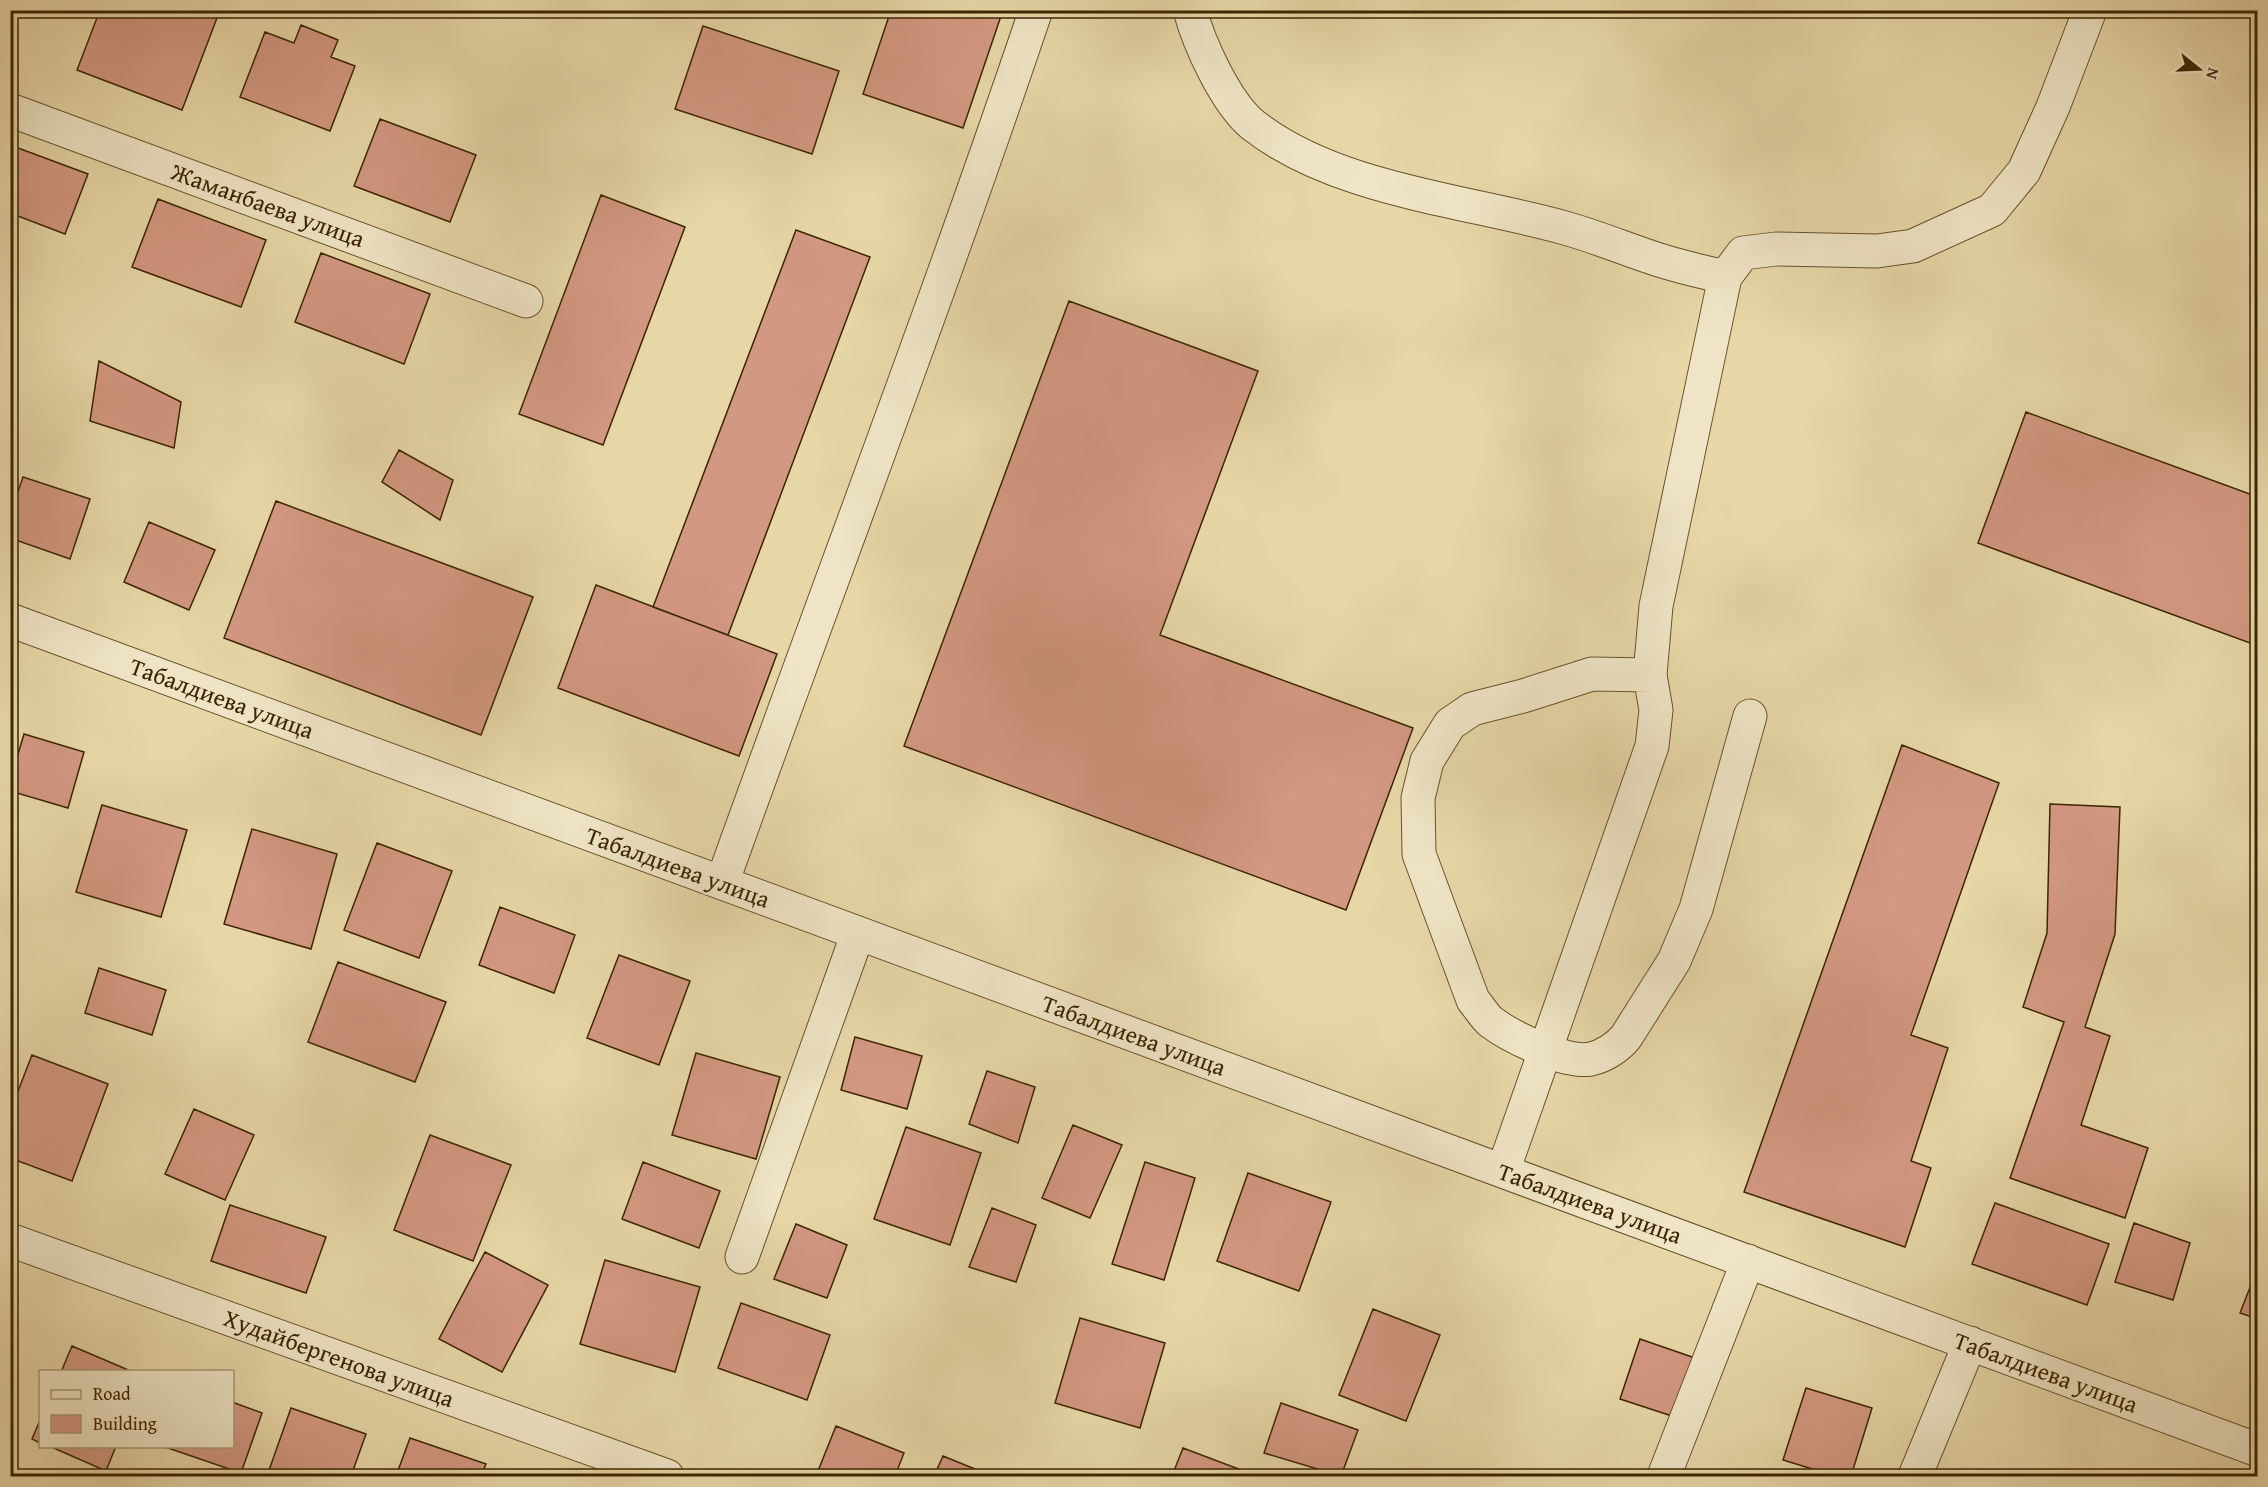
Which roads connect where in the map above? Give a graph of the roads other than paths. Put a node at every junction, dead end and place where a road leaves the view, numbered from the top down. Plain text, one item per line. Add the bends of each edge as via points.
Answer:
1 (1036, 10) edge
2 (1190, 10) edge
3 (2090, 10) edge
4 (10, 110) edge
5 (1725, 277) junction
6 (526, 301) dead end
7 (11, 621) edge
8 (1650, 675) junction
9 (1750, 716) dead end
10 (722, 883) junction
11 (858, 933) junction
12 (1547, 1050) junction
13 (1503, 1171) junction
14 (10, 1240) edge
15 (742, 1257) dead end
16 (1748, 1261) junction
17 (1970, 1343) junction
18 (2258, 1450) edge
19 (667, 1476) edge
20 (1664, 1476) edge
21 (1916, 1476) edge

1 - 10 street via 970,206
2 - 5 street via 1231,99 1251,123 1281,144 1326,166 1565,228
3 - 5 street via 2024,171 1992,210 1913,246 1877,251 1776,249 1743,253
4 - 6 street, Жаманбаева улица
5 - 8 street via 1671,525 1656,606
7 - 10 street, Табалдиева улица
8 - 12 street via 1656,710 1652,746
8 - 12 street via 1592,674 1472,709 1450,724 1427,761 1418,798 1419,854 1473,1000 1489,1020 1514,1037
9 - 12 street via 1696,909 1674,962 1619,1046 1590,1059 1568,1058
10 - 11 street, Табалдиева улица
11 - 13 street, Табалдиева улица
11 - 15 street
12 - 13 street
13 - 16 street, Табалдиева улица
14 - 19 street, Худайбергенова улица
16 - 17 street, Табалдиева улица
16 - 20 street
17 - 18 street, Табалдиева улица
17 - 21 street

